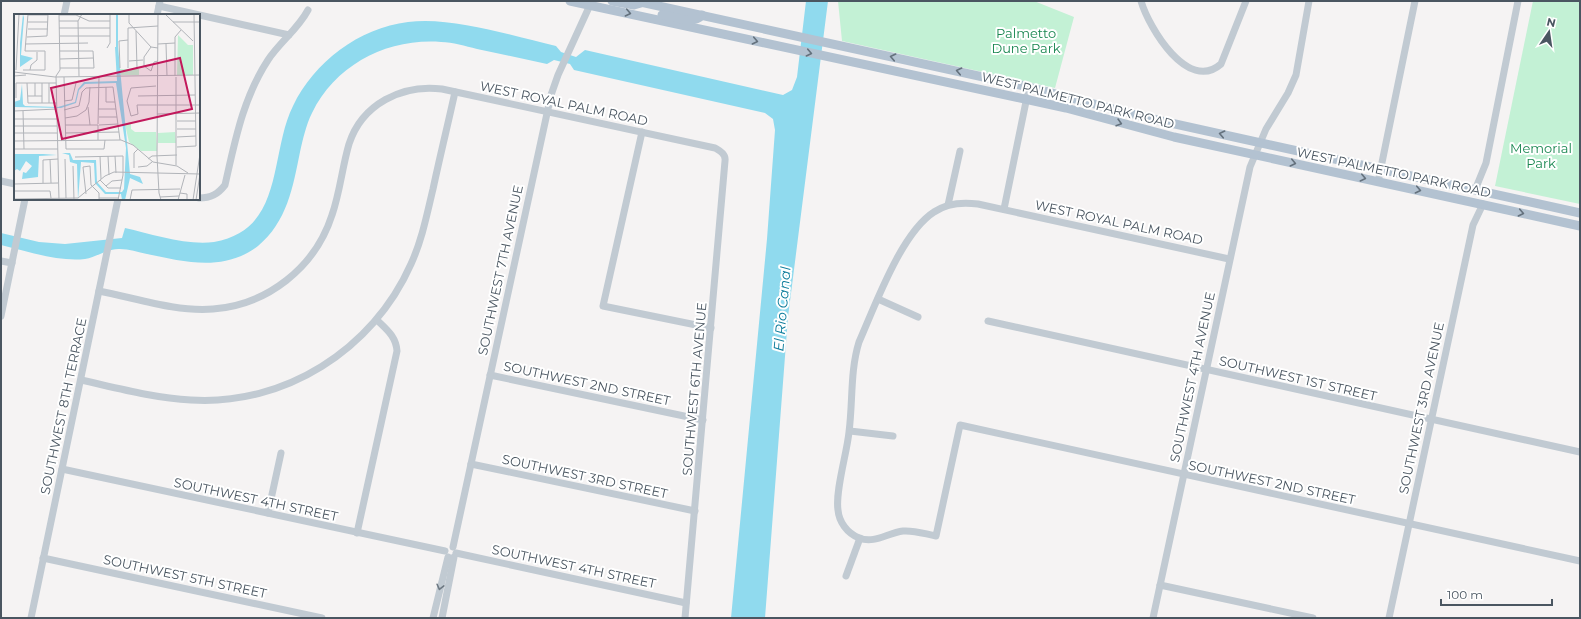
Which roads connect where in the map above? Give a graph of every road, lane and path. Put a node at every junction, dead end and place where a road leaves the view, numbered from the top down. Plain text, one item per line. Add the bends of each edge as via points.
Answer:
1 (67, 1) edge
2 (570, 1) edge
3 (612, 1) edge
4 (1141, 1) edge
5 (1246, 1) edge
6 (1308, 1) edge
7 (1415, 1) edge
8 (1518, 1) edge
9 (639, 2) edge
10 (591, 3) edge
11 (159, 4) edge
12 (308, 10) dead end
13 (64, 14) edge
14 (157, 14) edge
15 (702, 15) junction
16 (652, 19) junction
17 (289, 34) junction
18 (1029, 87) junction
19 (456, 92) junction
20 (1026, 100) junction
21 (547, 112) junction
22 (642, 132) junction
23 (1260, 142) junction
24 (960, 151) dead end
25 (1255, 154) junction
26 (725, 161) joint
27 (1381, 169) junction
28 (1, 181) edge
29 (1378, 182) junction
30 (14, 184) edge
31 (1475, 190) junction
32 (1445, 196) junction
33 (1507, 197) junction
34 (200, 198) edge
35 (26, 200) edge
36 (118, 200) edge
37 (1483, 204) junction
38 (948, 205) junction
39 (1004, 210) junction
40 (1580, 213) edge
41 (1580, 226) edge
42 (1229, 259) junction
43 (1, 261) edge
44 (12, 263) junction
45 (99, 291) junction
46 (878, 299) junction
47 (1, 316) edge
48 (918, 317) dead end
49 (377, 320) junction
50 (988, 321) dead end
51 (711, 328) junction
52 (1206, 369) junction
53 (490, 375) junction
54 (81, 380) junction
55 (703, 420) junction
56 (1431, 420) junction
57 (850, 432) junction
58 (893, 436) dead end
59 (1580, 452) edge
60 (281, 453) dead end
61 (470, 464) junction
62 (62, 469) junction
63 (1184, 475) junction
64 (695, 511) junction
65 (268, 513) junction
66 (1409, 524) junction
67 (357, 533) junction
68 (860, 538) junction
69 (451, 553) junction
70 (43, 558) junction
71 (1580, 561) edge
72 (846, 576) dead end
73 (1160, 585) junction
74 (686, 602) junction
75 (31, 618) edge
76 (322, 618) edge
77 (433, 618) edge
78 (442, 618) edge
79 (685, 618) edge
80 (1153, 618) edge
81 (1313, 618) edge
82 (1389, 618) edge

1 - 13 street
2 - 10 main road, WEST PALMETTO PARK ROAD
3 - 9 main road, WEST PALMETTO PARK ROAD via 634,5
4 - 5 street via 1152,28 1170,51 1187,66 1200,71 1216,69 1221,64
6 - 23 street, SOUTHWEST 4TH AVENUE via 1296,75
7 - 27 street
8 - 31 street via 1486,163
9 - 15 main road, WEST PALMETTO PARK ROAD
10 -> 16 main road, WEST PALMETTO PARK ROAD
10 - 21 street, SOUTHWEST 7TH AVENUE via 558,76
11 - 14 street
11 - 17 street
12 - 17 street
15 - 16 main road via 693,21 662,15
18 -> 15 main road, WEST PALMETTO PARK ROAD
16 -> 20 main road, WEST PALMETTO PARK ROAD
17 - 34 street via 268,60 251,90 225,185 213,196
18 - 20 street
23 -> 18 main road, WEST PALMETTO PARK ROAD via 1148,118
19 - 21 street, WEST ROYAL PALM ROAD
19 - 45 street, WEST ROYAL PALM ROAD via 420,88 391,96 367,113 354,132 349,145 332,216 319,244 300,268 277,288 242,304 204,310 181,308
19 - 49 street via 416,251 401,284
20 -> 25 main road, WEST PALMETTO PARK ROAD via 1174,137
20 - 39 street
21 - 22 street, WEST ROYAL PALM ROAD
21 - 53 street, SOUTHWEST 7TH AVENUE
22 - 26 street, WEST ROYAL PALM ROAD via 715,148 726,158
22 - 51 street via 603,306
23 - 25 street, SOUTHWEST 4TH AVENUE
23 - 27 main road, WEST PALMETTO PARK ROAD
24 - 38 street
25 -> 29 main road, WEST PALMETTO PARK ROAD
25 - 42 street, SOUTHWEST 4TH AVENUE
26 - 51 street, SOUTHWEST 6TH AVENUE
27 - 29 street
27 - 31 main road, WEST PALMETTO PARK ROAD
28 - 30 street
29 -> 32 main road, WEST PALMETTO PARK ROAD
31 - 32 main road via 1468,194
31 - 33 main road, WEST PALMETTO PARK ROAD
32 - 37 main road, WEST PALMETTO PARK ROAD
33 - 37 main road
33 - 40 main road, WEST PALMETTO PARK ROAD
35 - 44 street
36 - 45 street, SOUTHWEST 8TH TERRACE
37 -> 41 main road, WEST PALMETTO PARK ROAD
37 - 56 street, SOUTHWEST 3RD AVENUE via 1473,225
38 - 39 street, WEST ROYAL PALM ROAD via 971,203
38 - 46 street via 934,212 917,227 894,264
39 - 42 street, WEST ROYAL PALM ROAD
42 - 52 street, SOUTHWEST 4TH AVENUE
43 - 44 street
44 - 47 street
45 - 54 street, SOUTHWEST 8TH TERRACE
46 - 48 street
46 - 57 street via 852,368
49 - 54 street via 349,347 319,369 279,388 250,396 214,400 177,399
49 - 67 street via 393,336 397,343 397,351
50 - 52 street, SOUTHWEST 1ST STREET
51 - 55 street, SOUTHWEST 6TH AVENUE
52 - 56 street, SOUTHWEST 1ST STREET
52 - 63 street, SOUTHWEST 4TH AVENUE
53 - 55 street, SOUTHWEST 2ND STREET
53 - 61 street, SOUTHWEST 7TH AVENUE
54 - 62 street, SOUTHWEST 8TH TERRACE
55 - 64 street, SOUTHWEST 6TH AVENUE
56 - 59 street, SOUTHWEST 1ST STREET
56 - 66 street, SOUTHWEST 3RD AVENUE
57 - 58 street
57 - 68 street via 838,510 842,524
60 - 65 street
61 - 64 street, SOUTHWEST 3RD STREET
61 - 69 street, SOUTHWEST 7TH AVENUE
62 - 65 street, SOUTHWEST 4TH STREET
62 - 70 street, SOUTHWEST 8TH TERRACE
63 - 66 street, SOUTHWEST 2ND STREET
63 - 68 street, SOUTHWEST 2ND STREET via 960,425 936,536 904,531 875,540
63 - 73 street, SOUTHWEST 4TH AVENUE
64 - 74 street, SOUTHWEST 6TH AVENUE
65 - 67 street, SOUTHWEST 4TH STREET
66 - 71 street, SOUTHWEST 2ND STREET
66 - 82 street, SOUTHWEST 3RD AVENUE
67 - 69 street, SOUTHWEST 4TH STREET
68 - 72 street
69 - 74 street, SOUTHWEST 4TH STREET
69 -> 77 street, SOUTHWEST 7TH AVENUE
69 - 78 street, SOUTHWEST 7TH AVENUE
70 - 75 street, SOUTHWEST 8TH TERRACE
70 - 76 street, SOUTHWEST 5TH STREET
73 - 80 street, SOUTHWEST 4TH AVENUE
73 - 81 street
74 - 79 street, SOUTHWEST 6TH AVENUE

